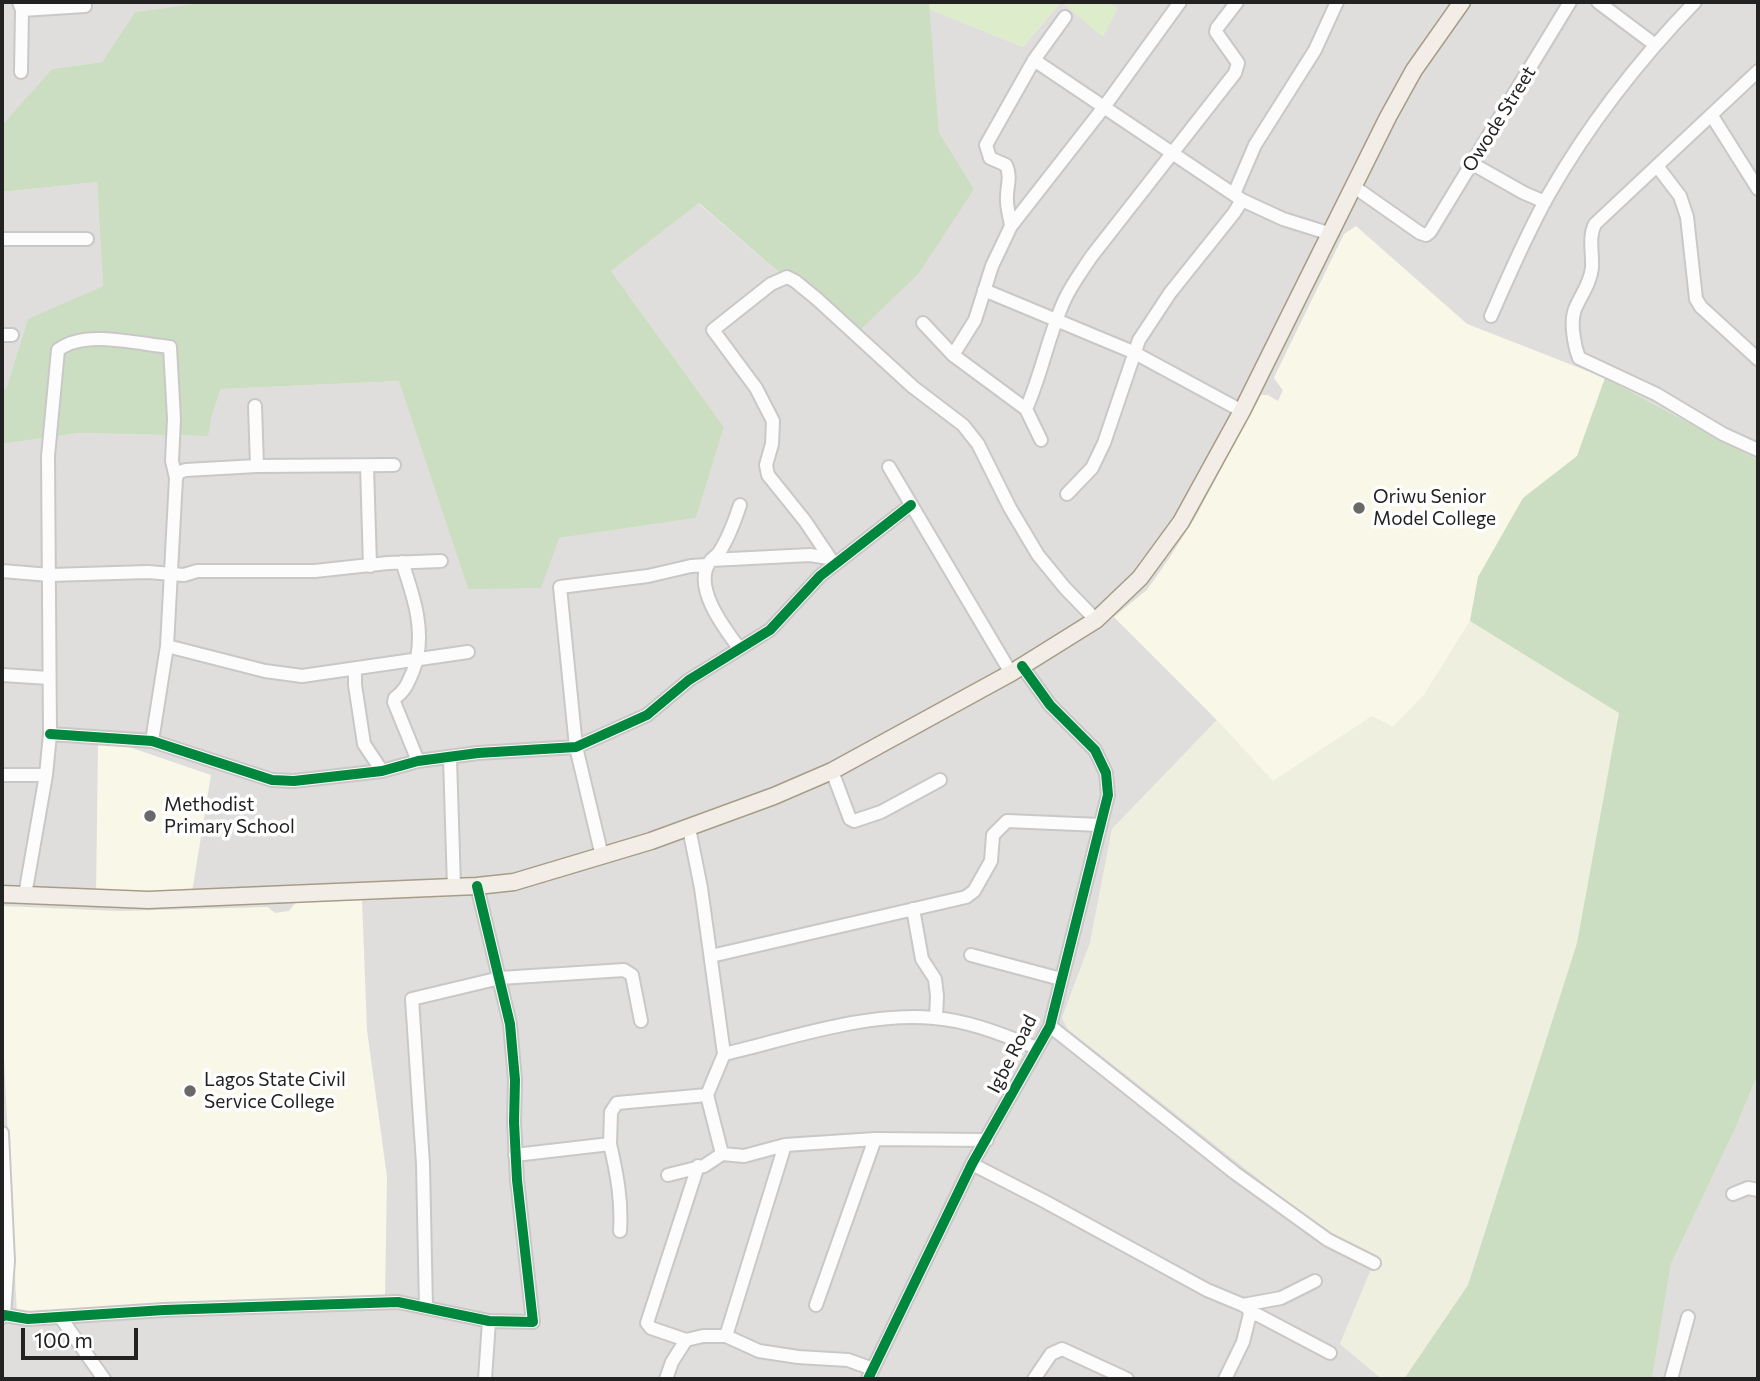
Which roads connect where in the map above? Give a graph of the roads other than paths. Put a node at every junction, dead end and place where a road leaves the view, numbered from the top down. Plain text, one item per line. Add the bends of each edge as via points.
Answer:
1 (1180, 2) edge
2 (1237, 2) edge
3 (1337, 2) edge
4 (1462, 2) edge
5 (1570, 2) edge
6 (1598, 2) edge
7 (1695, 2) edge
8 (20, 6) edge
9 (85, 6) dead end
10 (1065, 17) dead end
11 (1654, 44) junction
12 (1034, 60) junction
13 (1758, 71) edge
14 (21, 72) dead end
15 (1104, 107) junction
16 (1712, 116) junction
17 (1174, 152) junction
18 (1471, 163) junction
19 (1657, 166) junction
20 (1353, 186) junction
21 (1758, 190) edge
22 (1238, 197) junction
23 (1545, 202) junction
24 (1011, 226) junction
25 (1331, 234) junction
26 (2, 239) edge
27 (87, 239) dead end
28 (984, 290) junction
29 (1491, 316) dead end
30 (1057, 321) junction
31 (923, 323) dead end
32 (1133, 352) junction
33 (953, 355) junction
34 (1758, 359) edge
35 (255, 407) dead end
36 (1026, 409) junction
37 (1242, 411) junction
38 (1041, 440) dead end
39 (1758, 450) edge
40 (394, 465) dead end
41 (257, 466) junction
42 (367, 466) junction
43 (890, 467) dead end
44 (176, 478) junction
45 (1067, 494) dead end
46 (740, 505) dead end
47 (911, 505) junction
48 (441, 561) dead end
49 (832, 561) junction
50 (402, 562) junction
51 (709, 563) junction
52 (370, 566) junction
53 (2, 571) edge
54 (172, 574) junction
55 (50, 575) junction
56 (1096, 620) junction
57 (167, 646) junction
58 (739, 648) junction
59 (468, 652) dead end
60 (418, 658) junction
61 (355, 669) junction
62 (1017, 669) junction
63 (2, 675) edge
64 (49, 678) junction
65 (50, 734) junction
66 (152, 741) junction
67 (576, 747) junction
68 (450, 758) junction
69 (418, 761) junction
70 (382, 771) junction
71 (832, 771) junction
72 (2, 775) edge
73 (46, 775) junction
74 (940, 780) dead end
75 (1100, 825) junction
76 (689, 828) junction
77 (602, 856) junction
78 (477, 886) junction
79 (454, 887) junction
80 (2, 894) edge
81 (25, 895) junction
82 (913, 909) junction
83 (971, 955) dead end
84 (710, 956) junction
85 (500, 978) junction
86 (1061, 979) junction
87 (936, 1018) junction
88 (641, 1021) dead end
89 (1050, 1026) junction
90 (1037, 1048) junction
91 (724, 1054) junction
92 (707, 1095) junction
93 (2, 1133) edge
94 (875, 1139) junction
95 (987, 1140) junction
96 (610, 1144) junction
97 (785, 1145) junction
98 (2, 1147) edge
99 (722, 1154) junction
100 (515, 1155) junction
101 (972, 1164) junction
102 (698, 1166) junction
103 (668, 1175) dead end
104 (1758, 1191) edge
105 (1733, 1194) dead end
106 (620, 1231) dead end
107 (5, 1261) edge
108 (1374, 1263) dead end
109 (1315, 1281) dead end
110 (816, 1305) dead end
111 (426, 1308) junction
112 (1246, 1309) junction
113 (3, 1316) edge
114 (1688, 1317) dead end
115 (61, 1318) junction
116 (489, 1321) junction
117 (726, 1336) junction
118 (686, 1340) junction
119 (1330, 1353) dead end
120 (871, 1374) edge
121 (104, 1379) edge
122 (485, 1379) edge
123 (666, 1379) edge
124 (1034, 1379) edge
125 (1127, 1379) edge
126 (1225, 1379) edge
127 (1671, 1379) edge

1 - 15 street
2 - 17 street via 1216,32 1238,67
3 - 22 street via 1315,50 1255,145
4 - 20 main road via 1414,69
5 - 18 street, Owode Street
6 - 11 street
7 - 11 street
8 - 9 street
8 - 14 street
10 - 12 street
11 - 23 street via 1610,101
12 - 15 street
12 - 24 street via 986,145 990,158 1006,165 1009,172
13 - 16 street
15 - 17 street
15 - 24 street
16 - 19 street
16 - 21 street
17 - 22 street
17 - 30 street via 1083,269
18 - 20 street, Owode Street via 1426,235
18 - 23 street
19 - 34 street via 1680,196 1687,217 1696,299
19 - 39 street via 1592,230 1590,277 1573,312 1579,358
20 - 25 main road
22 - 25 street via 1283,219
22 - 32 street via 1234,213 1154,314
23 - 29 street
24 - 28 street
25 - 37 main road
26 - 27 street
28 - 30 street
28 - 33 street via 975,320
30 - 32 street
30 - 36 street
31 - 33 street
32 - 37 street
32 - 45 street via 1104,443 1092,468
33 - 36 street
35 - 41 street
36 - 38 street
37 - 56 main road via 1164,548
40 - 42 street
41 - 42 street
41 - 44 street via 186,470
42 - 52 street
43 - 47 street, Igbe Road
44 - 54 street
44 - 55 street via 170,347 89,338 64,345 58,350 48,456
46 - 51 street via 719,553
47 - 49 street
47 - 62 street, Igbe Road
48 - 50 street
49 - 51 street via 810,555
49 - 56 street via 768,475 773,421 756,388 713,330 771,284 787,277 963,425 1038,555
49 - 58 street via 769,630
50 - 52 street
50 - 60 street via 420,628
51 - 58 street via 709,599
51 - 67 street via 561,587
52 - 54 street
53 - 55 street
54 - 55 street
54 - 57 street
55 - 64 street
56 - 62 main road
57 - 61 street via 288,675
57 - 66 street
58 - 67 street via 689,680 647,715
59 - 60 street
60 - 61 street
60 - 69 street via 405,690 394,702
61 - 70 street via 364,744
62 - 71 main road
62 - 75 street, Igbe Road via 1101,760 1108,795
63 - 64 street
64 - 65 street
65 - 66 street
65 - 73 street
66 - 70 street via 272,779 294,781
67 - 68 street
67 - 77 street
68 - 69 street
68 - 79 street
69 - 70 street
71 - 74 street via 854,821 893,807
71 - 76 main road
72 - 73 street
73 - 81 street
75 - 82 street via 1007,821 993,835 991,860 974,891
75 - 86 street, Igbe Road
76 - 77 main road
76 - 84 street
77 - 78 main road via 514,882
78 - 79 main road
78 - 85 street
79 - 81 main road via 148,900
80 - 81 main road
82 - 84 street
82 - 87 street via 922,960 935,979
83 - 86 street
84 - 91 street
85 - 88 street via 629,972
85 - 100 street via 515,1080
85 - 111 street via 412,999 423,1164
86 - 89 street, Igbe Road
87 - 90 street via 978,1025
87 - 91 street via 853,1023
89 - 90 street, Igbe Road
89 - 108 street via 1235,1173 1328,1240
90 - 95 street, Igbe Road
91 - 92 street
92 - 96 street via 617,1103 611,1112
92 - 99 street
93 - 98 street
94 - 95 street
94 - 97 street
94 - 110 street
95 - 101 street, Igbe Road
96 - 100 street
96 - 106 street via 621,1207
97 - 99 street via 744,1156
97 - 117 street
98 - 107 street
99 - 102 street
100 - 116 street via 534,1316 533,1322
101 - 112 street
101 - 120 street, Igbe Road
102 - 103 street
102 - 118 street via 647,1323
104 - 105 street via 1748,1188
107 - 113 street
109 - 112 street
111 - 115 street via 366,1302
111 - 116 street
112 - 119 street
112 - 126 street via 1243,1342
113 - 115 street
114 - 127 street
115 - 121 street
116 - 122 street
117 - 118 street
117 - 120 street via 759,1351 848,1360
118 - 123 street
124 - 125 street via 1051,1353 1062,1349

